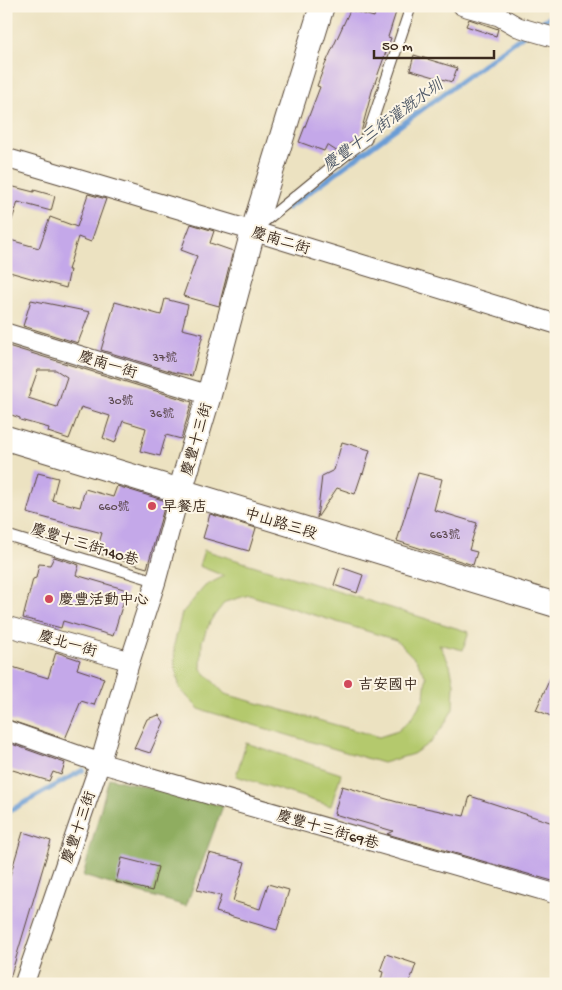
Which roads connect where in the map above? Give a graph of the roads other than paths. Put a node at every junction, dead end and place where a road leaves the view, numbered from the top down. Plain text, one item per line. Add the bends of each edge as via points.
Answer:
1 (322, 6) edge
2 (411, 6) edge
3 (463, 6) edge
4 (555, 38) edge
5 (6, 158) edge
6 (253, 231) junction
7 (556, 324) edge
8 (6, 333) edge
9 (209, 395) junction
10 (6, 438) edge
11 (180, 492) junction
12 (6, 535) edge
13 (156, 581) junction
14 (556, 605) edge
15 (6, 626) edge
16 (130, 661) junction
17 (6, 730) edge
18 (100, 763) junction
19 (556, 894) edge
20 (24, 984) edge

1 - 6 street, 慶豐十三街
2 - 6 lane via 366,140
3 - 4 street
5 - 6 street, 慶南二街
6 - 7 street, 慶南二街
6 - 9 street, 慶豐十三街
8 - 9 street, 慶南一街
9 - 11 street, 慶豐十三街
10 - 11 street, 中山路三段
11 - 13 street, 慶豐十三街
11 - 14 street, 中山路三段
12 - 13 lane, 慶豐十三街140巷
13 - 16 street, 慶豐十三街
15 - 16 street, 慶北一街
16 - 18 street, 慶豐十三街
17 - 18 street, 慶豐十三街69巷
18 - 19 street, 慶豐十三街69巷
18 - 20 street, 慶豐十三街

